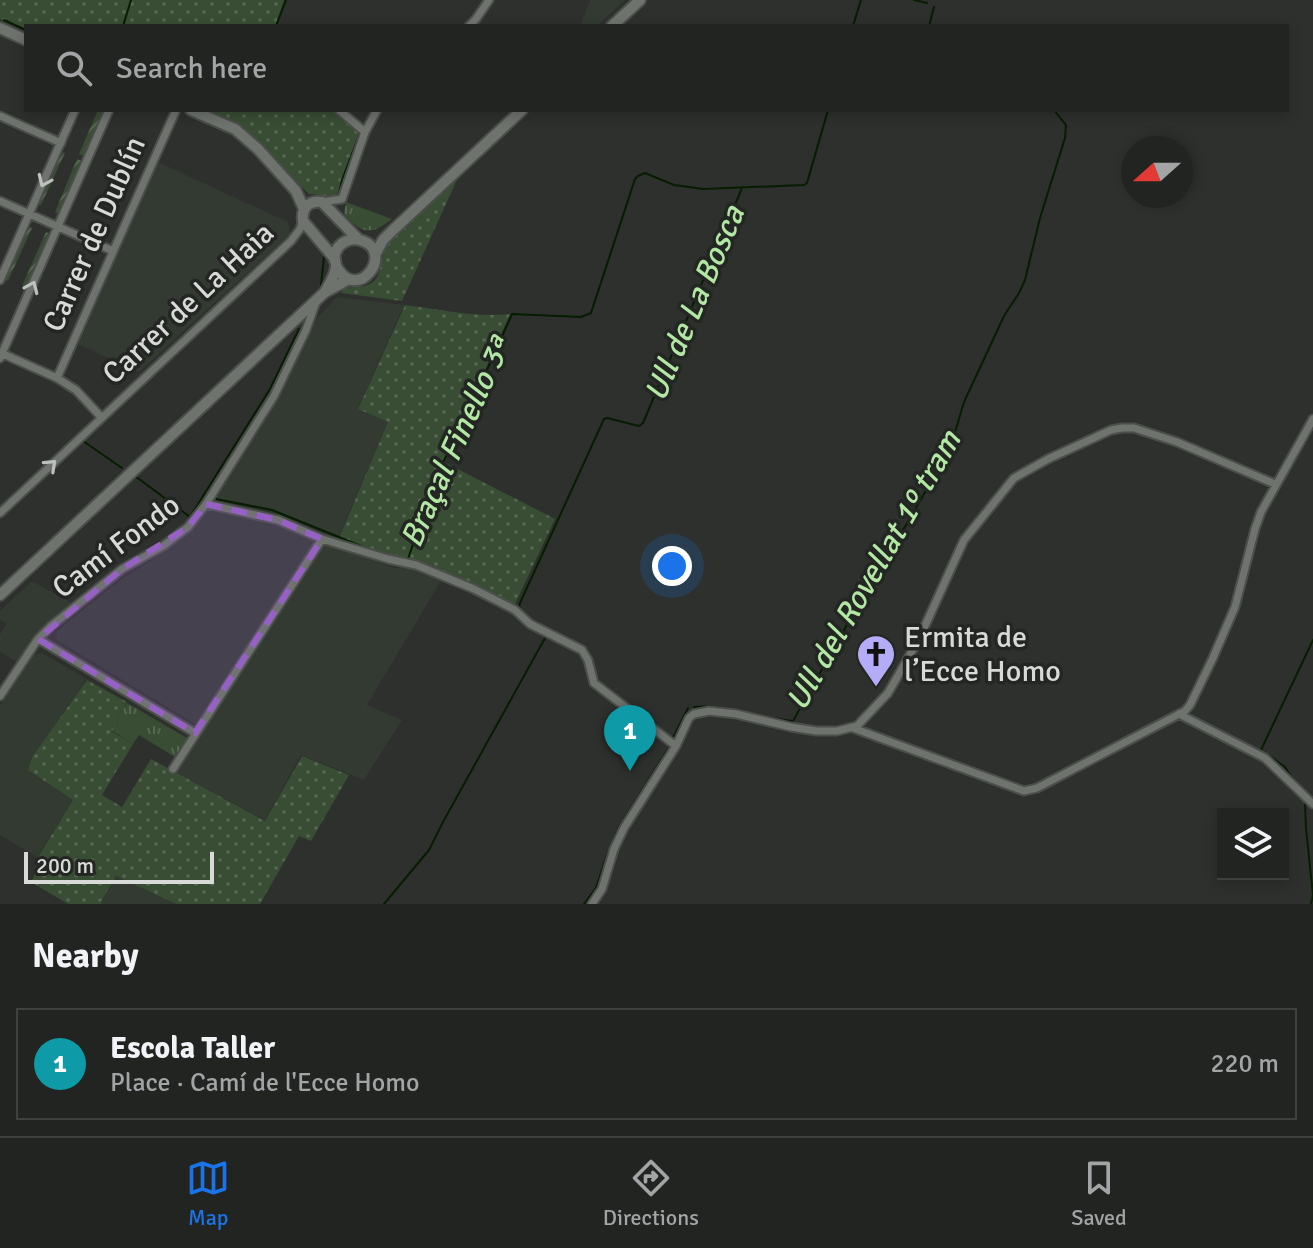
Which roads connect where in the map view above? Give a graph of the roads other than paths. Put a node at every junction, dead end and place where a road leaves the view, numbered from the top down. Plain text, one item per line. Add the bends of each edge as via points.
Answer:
1 (489, 0) edge
2 (640, 0) edge
3 (471, 24) edge
4 (614, 24) edge
5 (0, 28) edge
6 (24, 39) edge
7 (74, 112) edge
8 (108, 112) edge
9 (175, 112) edge
10 (196, 112) edge
11 (341, 112) edge
12 (376, 112) edge
13 (520, 112) edge
14 (0, 116) edge
15 (365, 132) junction
16 (61, 143) junction
17 (296, 191) junction
18 (0, 201) edge
19 (318, 202) junction
20 (29, 214) junction
21 (303, 215) junction
22 (59, 226) junction
23 (392, 231) junction
24 (361, 240) junction
25 (113, 251) junction
26 (375, 255) junction
27 (335, 262) junction
28 (349, 279) junction
29 (0, 280) edge
30 (321, 296) junction
31 (1, 355) edge
32 (57, 378) junction
33 (102, 418) junction
34 (1313, 419) edge
35 (1275, 484) junction
36 (206, 504) junction
37 (0, 513) edge
38 (322, 539) junction
39 (0, 595) edge
40 (38, 639) junction
41 (0, 696) edge
42 (1179, 714) junction
43 (853, 728) junction
44 (195, 733) junction
45 (676, 746) junction
46 (173, 769) dead end
47 (1312, 799) edge
48 (592, 904) edge

1 - 3 street
2 - 4 street
5 - 6 street
7 - 16 street
8 - 22 street
9 - 25 street, Carrer de Dublín
10 - 17 street via 235,129
11 - 15 street
12 - 15 street
13 - 23 street
14 - 16 street
15 - 19 street via 342,199
16 -> 20 street
17 - 19 street
17 - 21 street
18 - 20 street
19 - 21 street
19 - 24 street
20 - 22 street
20 - 29 street
21 - 27 street
21 - 33 street, Carrer de La Haia via 291,241
22 - 25 street
31 -> 22 street
23 - 24 street
23 - 26 street
24 - 26 street
24 - 27 street via 344,242
25 - 32 street, Carrer de Dublín
26 - 28 street via 370,273
27 - 28 street
27 - 30 street via 332,281
28 - 30 street
30 - 36 street, Camí Fondo via 274,396
30 - 39 street
31 - 32 street
32 - 33 street
37 -> 33 street, Carrer de La Haia
34 - 35 street
35 - 42 street via 1255,529 1235,607 1190,705
35 - 43 street via 1134,428 1111,430 1014,478 964,540 888,693
36 - 38 street via 278,520
36 - 40 street, Camí Fondo via 188,527 122,569
38 - 44 street
38 - 45 street via 416,565 515,610 530,624 582,650 594,683
40 - 41 street, Camí Fondo
40 - 44 street
42 - 43 street via 1024,791
42 - 47 street via 1265,758
43 - 45 street via 816,731 709,711 689,718
44 - 46 street
45 - 48 street via 624,828

